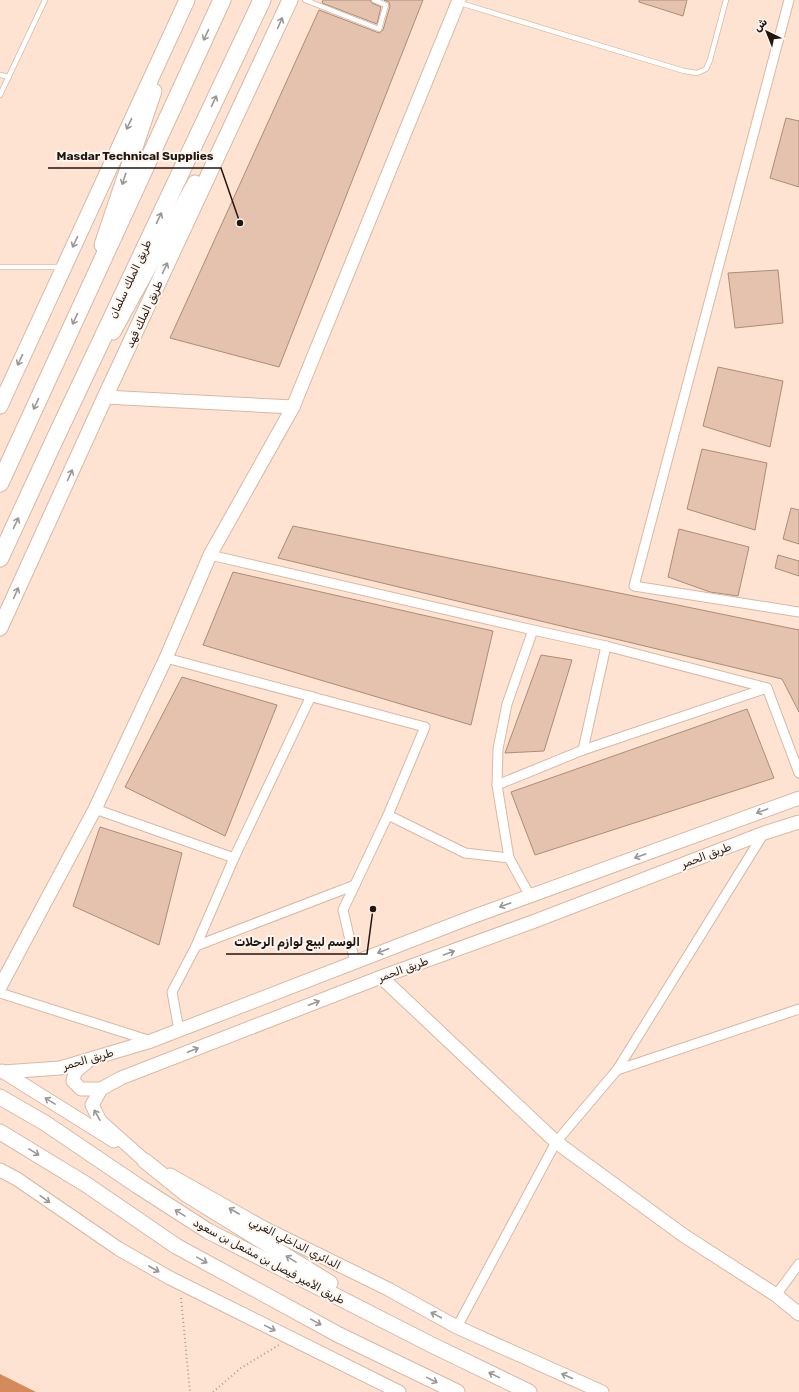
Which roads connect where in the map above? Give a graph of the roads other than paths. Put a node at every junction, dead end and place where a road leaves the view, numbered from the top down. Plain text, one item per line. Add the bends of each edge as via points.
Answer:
1 (45, 0) edge
2 (187, 0) edge
3 (222, 0) edge
4 (262, 0) edge
5 (290, 0) edge
6 (305, 0) edge
7 (374, 0) edge
8 (726, 0) edge
9 (789, 0) edge
10 (459, 1) edge
11 (177, 22) junction
12 (267, 51) junction
13 (0, 75) edge
14 (9, 77) junction
15 (0, 95) edge
16 (64, 266) junction
17 (0, 267) edge
18 (85, 297) junction
19 (5, 385) edge
20 (105, 397) junction
21 (0, 406) edge
22 (293, 408) junction
23 (53, 443) junction
24 (0, 483) edge
25 (210, 555) junction
26 (0, 558) edge
27 (799, 612) edge
28 (0, 628) edge
29 (533, 630) junction
30 (606, 646) junction
31 (166, 658) junction
32 (767, 688) junction
33 (312, 696) junction
34 (583, 750) junction
35 (799, 773) edge
36 (497, 785) junction
37 (799, 798) edge
38 (95, 808) junction
39 (388, 815) junction
40 (799, 822) edge
41 (764, 833) junction
42 (234, 858) junction
43 (509, 858) junction
44 (355, 885) junction
45 (530, 896) junction
46 (196, 946) junction
47 (356, 962) junction
48 (381, 977) junction
49 (0, 987) edge
50 (0, 993) edge
51 (799, 1009) edge
52 (179, 1030) junction
53 (151, 1041) junction
54 (90, 1059) junction
55 (617, 1070) junction
56 (2, 1071) edge
57 (101, 1089) junction
58 (0, 1097) edge
59 (0, 1132) edge
60 (556, 1142) junction
61 (146, 1161) junction
62 (0, 1170) edge
63 (799, 1264) edge
64 (776, 1296) junction
65 (799, 1314) edge
66 (458, 1327) junction
67 (432, 1345) junction
68 (399, 1392) edge
69 (457, 1392) edge
70 (529, 1392) edge
71 (602, 1392) edge

1 - 14 lane
2 - 11 main road
3 -> 18 highway
23 -> 4 highway, طريق الملك سلمان
12 -> 5 main road, طريق الملك فهد
6 - 7 lane via 378,29 386,5
8 - 10 lane via 710,60 706,69 697,73
9 - 27 street via 634,586
10 - 22 street
11 -> 16 main road
11 -> 18 main road
20 -> 12 main road, طريق الملك فهد
12 - 23 main road
13 - 14 lane
14 - 15 lane
16 - 17 lane
16 -> 19 main road
18 -> 24 highway
19 - 21 main road
20 - 22 street
28 -> 20 main road, طريق الملك فهد
22 - 25 street
26 -> 23 highway, طريق الملك سلمان
25 - 29 street
25 - 31 street
29 - 30 street
29 - 36 street via 506,704 498,749
30 - 32 street
30 - 34 street
31 - 33 street
31 - 38 street
32 - 34 street
32 - 35 street
33 - 39 street via 425,727
33 - 42 street
34 - 36 street
36 - 43 street
37 -> 45 street, طريق الحمر
38 - 42 street
38 - 49 street
39 - 43 street via 465,853
39 - 44 street
40 - 41 street, طريق الحمر
48 -> 41 street, طريق الحمر
41 - 55 street
42 - 46 street
43 - 45 street
44 - 46 street
44 - 47 street via 343,910
45 -> 47 street, طريق الحمر
46 - 52 street via 172,992
47 - 52 street, طريق الحمر
57 -> 48 street, طريق الحمر via 121,1078
48 - 60 street
50 - 53 street
51 - 55 street
52 - 53 street, طريق الحمر
53 - 54 street, طريق الحمر
54 - 56 street, طريق الحمر via 60,1068
54 - 57 street via 75,1072 73,1081 81,1089
55 - 60 street
61 -> 56 street, الدائري الداخلي الغربي
61 -> 57 street via 100,1121 92,1105
67 -> 58 main road, طريق الأمير فيصل بن مشعل بن سعود via 208,1231 45,1123
59 -> 69 main road via 87,1185 176,1246 339,1335
60 - 64 street via 683,1235
60 - 66 street
66 -> 61 street, الدائري الداخلي الغربي via 388,1289 264,1228
67 -> 61 main road via 192,1198
62 -> 68 street via 119,1249 180,1283
63 - 64 street
64 - 65 street
71 -> 66 street, الدائري الداخلي الغربي
70 -> 67 main road, طريق الأمير فيصل بن مشعل بن سعود

